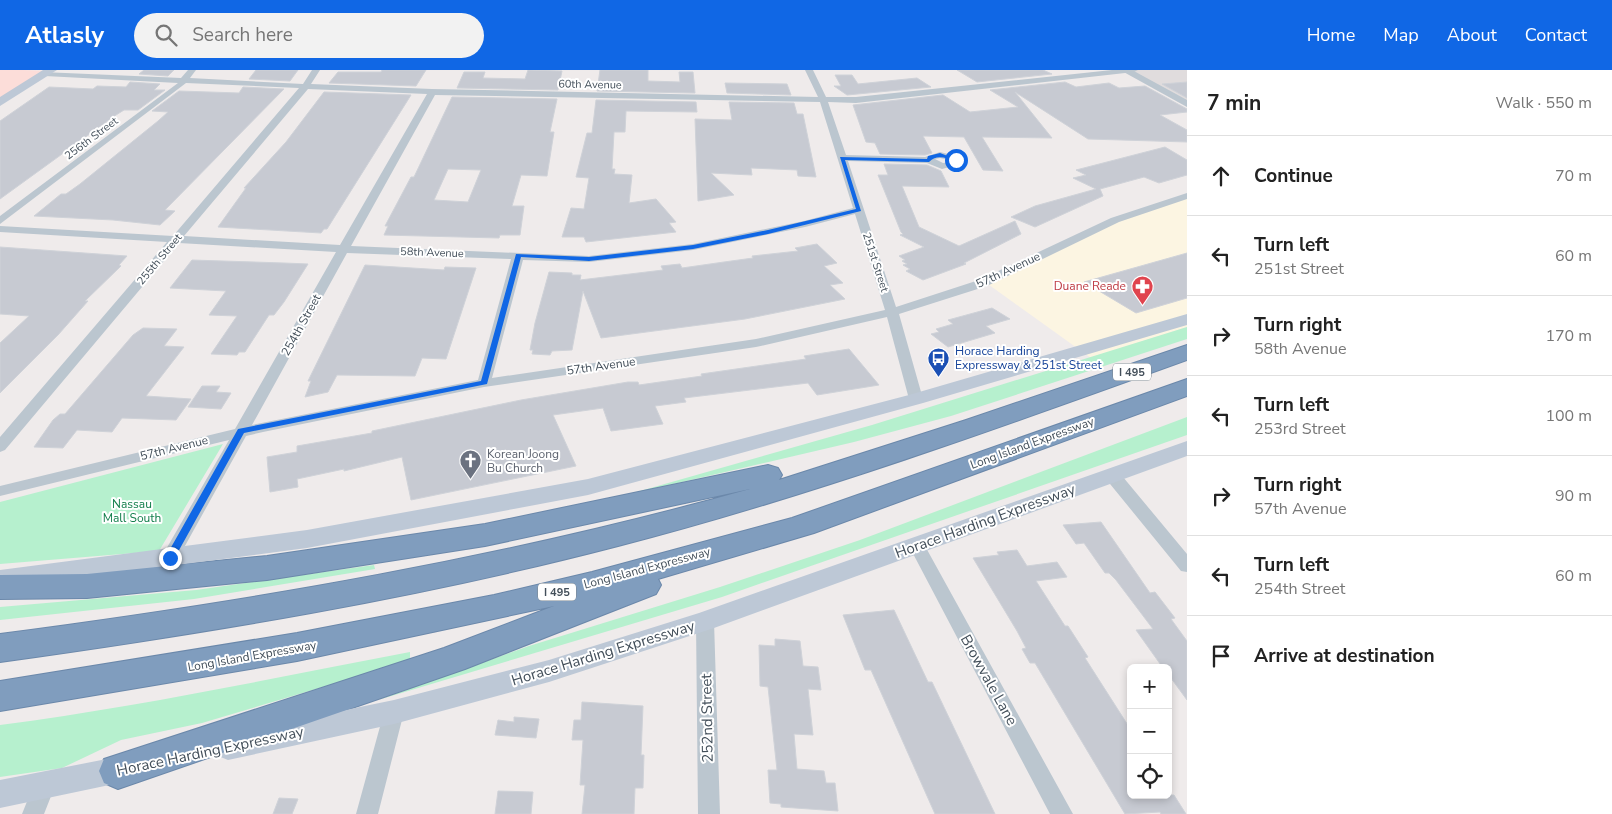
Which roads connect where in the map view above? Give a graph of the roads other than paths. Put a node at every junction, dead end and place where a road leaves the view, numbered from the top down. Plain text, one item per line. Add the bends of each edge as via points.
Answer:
1 (192, 70) edge
2 (316, 70) edge
3 (809, 70) edge
4 (1129, 70) edge
5 (48, 72) edge
6 (183, 81) junction
7 (305, 87) junction
8 (432, 92) junction
9 (823, 99) junction
10 (0, 102) edge
11 (1187, 104) edge
12 (842, 158) junction
13 (929, 160) dead end
14 (1187, 196) edge
15 (859, 210) junction
16 (0, 221) edge
17 (0, 229) edge
18 (175, 241) junction
19 (344, 249) junction
20 (518, 255) junction
21 (892, 312) junction
22 (1187, 319) edge
23 (1187, 352) edge
24 (484, 383) junction
25 (1187, 387) edge
26 (916, 399) junction
27 (1016, 413) junction
28 (241, 431) junction
29 (0, 447) edge
30 (1187, 448) edge
31 (1112, 475) junction
32 (0, 491) edge
33 (787, 530) junction
34 (917, 546) junction
35 (170, 558) junction
36 (1187, 566) edge
37 (0, 579) edge
38 (0, 587) edge
39 (705, 621) junction
40 (0, 648) edge
41 (0, 696) edge
42 (394, 712) junction
43 (118, 771) junction
44 (44, 786) junction
45 (0, 794) edge
46 (33, 814) edge
47 (367, 814) edge
48 (709, 814) edge
49 (1062, 814) edge

1 - 6 street, 256th Street
2 - 7 street, 255th Street
3 - 9 street, 251st Street
4 - 9 street, 60th Avenue via 856,100
4 - 11 street
5 - 6 street, 60th Avenue
5 - 10 main road
6 - 7 street, 60th Avenue
6 - 16 street, 256th Street
7 - 8 street, 60th Avenue
7 - 18 street, 255th Street
8 - 9 street, 60th Avenue
8 - 19 street, 254th Street
9 - 12 street, 251st Street
12 - 13 street
12 - 15 street, 251st Street
14 - 21 street, 57th Avenue via 1114,220 983,283
15 - 20 street, 58th Avenue via 693,247 589,259
15 - 21 street, 251st Street
17 - 18 street, 58th Avenue
18 - 19 street, 58th Avenue
18 - 29 street, 255th Street
19 - 20 street, 58th Avenue
19 - 28 street, 254th Street
20 - 24 street
21 - 24 street, 57th Avenue via 756,343
21 - 26 street, 251st Street
22 - 26 main road
23 - 27 highway, I 495
24 - 28 street, 57th Avenue
25 - 33 highway, Long Island Expressway / I 495
26 - 35 main road via 588,487 307,540
27 - 38 highway via 760,477 485,534 267,568 87,586
27 - 40 highway, I 495 via 760,495 493,564 140,630
28 - 32 street, 57th Avenue
28 - 35 street, 254th Street
30 - 31 main road, Horace Harding Expressway
31 - 34 main road, Horace Harding Expressway
31 - 36 street
33 - 41 highway, Long Island Expressway / I 495 via 644,571 319,644 139,676
33 - 43 highway via 453,659
34 - 39 main road, Horace Harding Expressway
34 - 49 street, Browvale Lane
35 - 37 main road
39 - 42 main road, Horace Harding Expressway via 549,671
39 - 48 street, 252nd Street
42 - 43 main road, Horace Harding Expressway
42 - 47 street
43 - 44 main road, Horace Harding Expressway
44 - 45 main road, Horace Harding Expressway
44 - 46 street

